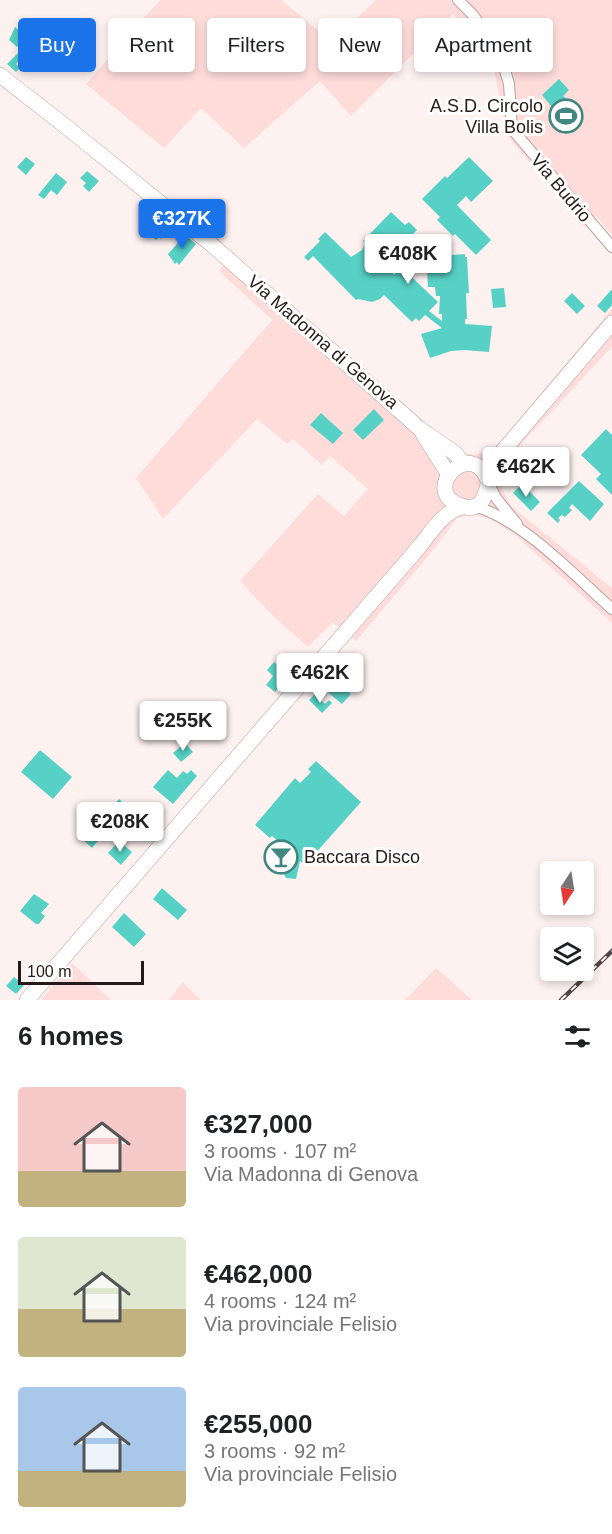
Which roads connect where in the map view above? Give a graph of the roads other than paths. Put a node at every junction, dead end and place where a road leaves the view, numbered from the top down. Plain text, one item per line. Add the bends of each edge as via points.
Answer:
1 (458, 0) edge
2 (0, 75) edge
3 (612, 247) edge
4 (612, 323) edge
5 (420, 429) junction
6 (502, 452) junction
7 (469, 464) junction
8 (448, 475) junction
9 (489, 484) junction
10 (448, 496) junction
11 (468, 506) junction
12 (436, 525) junction
13 (520, 529) junction
14 (612, 609) edge
15 (27, 1000) edge

1 - 3 street, Via Budrio via 500,53 509,84 512,129
2 - 5 main road, Via Madonna di Genova via 211,244
4 - 6 main road
5 - 7 main road, Via Madonna di Genova
5 - 8 main road, Via Madonna di Genova
6 - 7 main road via 488,461
6 - 9 main road
7 - 8 main road via 457,466
7 - 9 main road via 481,469
8 - 10 main road
9 - 11 main road via 482,501
9 - 13 street
10 - 11 main road via 454,503
10 - 12 main road
11 - 12 main road via 452,511
11 - 13 street via 494,514
12 - 15 main road
13 - 14 street

